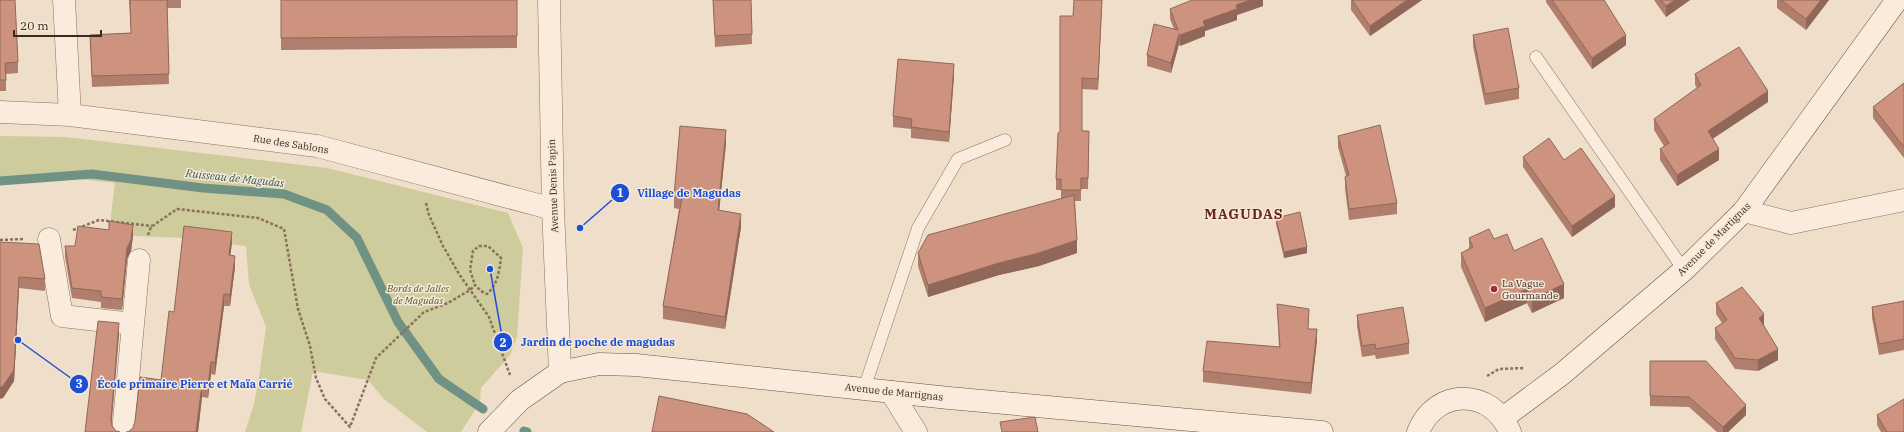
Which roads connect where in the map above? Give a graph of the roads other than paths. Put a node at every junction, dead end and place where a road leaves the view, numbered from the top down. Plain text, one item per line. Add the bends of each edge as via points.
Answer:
1 (64, 0) edge
2 (549, 0) edge
3 (1897, 0) edge
4 (1536, 57) dead end
5 (0, 112) edge
6 (70, 115) junction
7 (1005, 140) dead end
8 (1904, 200) edge
9 (553, 209) junction
10 (1744, 211) junction
11 (49, 239) road end
12 (139, 260) road end
13 (1684, 270) junction
14 (133, 324) junction
15 (560, 372) junction
16 (864, 389) junction
17 (891, 392) junction
18 (1506, 425) edge
19 (123, 432) edge
20 (489, 432) edge
21 (916, 432) edge
22 (1322, 432) edge
23 (1418, 432) edge

1 - 6 street
2 - 9 street, Avenue Denis Papin
3 - 10 street, Avenue de Martignas
4 - 13 lane
5 - 6 street, Rue des Sablons
6 - 9 street, Rue des Sablons via 317,146
7 - 16 lane via 958,159 918,228
8 - 10 street via 1791,223
9 - 15 street, Avenue Denis Papin
10 - 13 street, Avenue de Martignas
11 - 14 street via 62,316
12 - 14 street
13 - 18 street, Avenue de Martignas
14 - 19 street
15 - 16 street, Avenue de Martignas via 599,364 636,365
15 - 20 street, Avenue de Martignas via 520,400
16 - 17 street, Avenue de Martignas
17 - 21 street
17 - 22 street, Avenue de Martignas
18 - 23 street via 1492,407 1462,398 1446,402 1432,410

